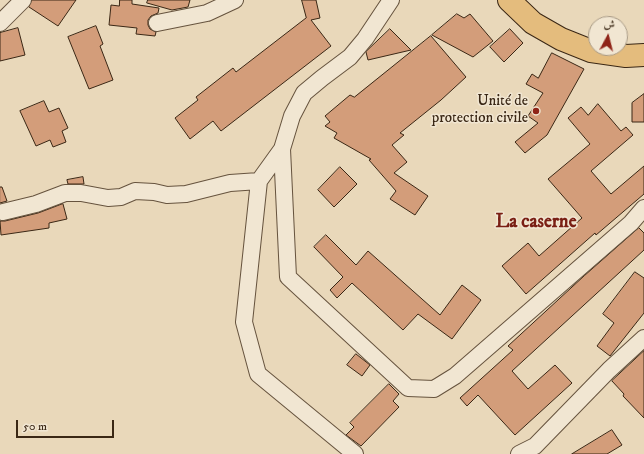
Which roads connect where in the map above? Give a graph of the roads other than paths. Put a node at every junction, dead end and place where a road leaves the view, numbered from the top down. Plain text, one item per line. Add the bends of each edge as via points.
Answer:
1 (23, 0) edge
2 (235, 0) edge
3 (391, 0) edge
4 (510, 0) edge
5 (0, 23) edge
6 (157, 24) dead end
7 (644, 55) edge
8 (282, 149) junction
9 (259, 181) junction
10 (644, 208) edge
11 (3, 212) dead end
12 (637, 224) edge
13 (644, 338) edge
14 (356, 454) edge
15 (518, 454) edge

1 - 5 street
2 - 6 street via 207,13
3 - 8 street via 350,57 304,93 292,116
4 - 7 main road via 533,22 567,42 591,52 626,56
8 - 9 street
8 - 12 street via 288,277 408,388 434,390 455,376
9 - 11 street via 230,183 186,194 167,195 135,191 121,197 108,198 81,192 65,193 36,204
9 - 14 street via 244,322 258,374
10 - 12 street
13 - 15 street via 535,446

